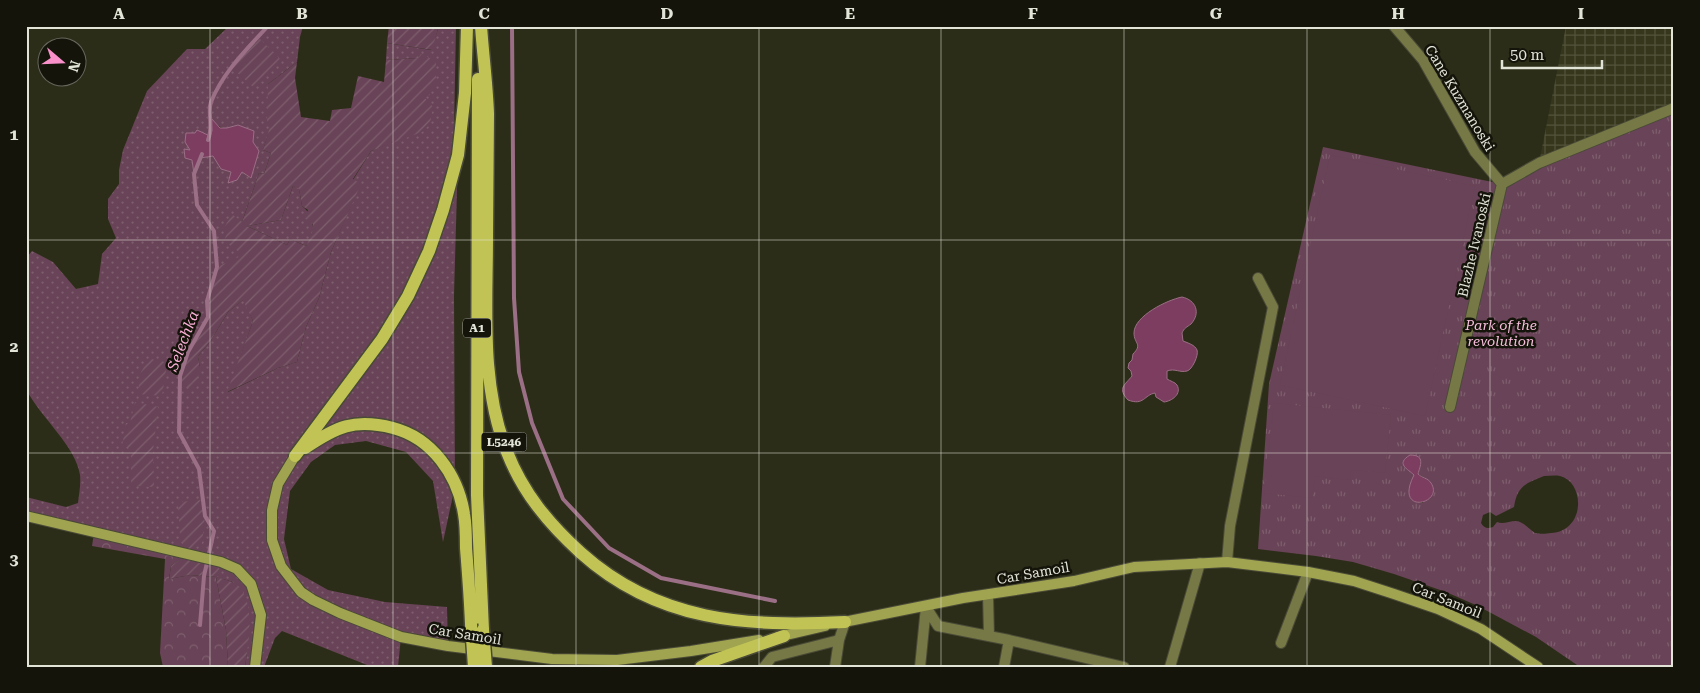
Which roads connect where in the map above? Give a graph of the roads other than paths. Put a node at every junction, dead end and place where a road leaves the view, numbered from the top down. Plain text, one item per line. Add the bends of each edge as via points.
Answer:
1 (467, 26) edge
2 (479, 26) edge
3 (1394, 26) edge
4 (1674, 108) edge
5 (1502, 184) junction
6 (1258, 278) dead end
7 (1450, 407) dead end
8 (295, 456) junction
9 (26, 516) edge
10 (1227, 562) junction
11 (1200, 563) junction
12 (1308, 572) junction
13 (988, 595) junction
14 (926, 607) junction
15 (845, 622) junction
16 (784, 636) junction
17 (989, 636) junction
18 (839, 640) junction
19 (1009, 640) junction
20 (1281, 643) dead end
21 (1097, 663) edge
22 (255, 667) edge
23 (474, 667) edge
24 (486, 667) edge
25 (701, 667) edge
26 (764, 667) edge
27 (835, 667) edge
28 (920, 667) edge
29 (1004, 667) edge
30 (1124, 667) edge
31 (1170, 667) edge
32 (1538, 667) edge

1 - 8 main road, L5246 via 465,93 458,155 429,251 408,296 382,339
2 - 15 main road, L5246 via 488,112 487,348 500,432 520,481 554,527 596,566 623,585 655,601 685,611 729,619 803,624
2 - 24 main road, A1, bridge via 476,495
3 - 5 street, Cane Kuzmanoski via 1423,60 1475,152
4 - 5 street, Blazhe Ivanoski via 1539,163
5 - 7 street, Blazhe Ivanoski
6 - 10 street via 1273,307 1232,517
8 - 16 street, Car Samoil / L5246 via 278,484 272,510 272,540 281,566 301,592 313,600 401,637 552,659 617,660
8 - 23 main road, L5246, bridge via 328,432 346,426 377,424 401,430 428,445 443,462 464,513
9 - 22 street via 221,562 237,569 252,584 261,615
10 - 11 street, Car Samoil / L5246
10 - 12 street, Car Samoil / L5246
11 - 13 street, Car Samoil / L5246 via 1134,567
11 - 31 street
12 - 20 street
12 - 32 street, Car Samoil / L5246 via 1354,581 1438,609 1481,629
13 - 14 street, Car Samoil / L5246
13 - 17 street
14 - 15 street, Car Samoil / L5246
14 - 17 street via 938,626
14 - 28 street
15 - 16 street, L5246
15 - 18 street
16 - 25 main road, L5246
17 - 19 street
18 - 26 street via 772,657
18 - 27 street
19 - 21 street
19 - 29 street
21 - 30 street

